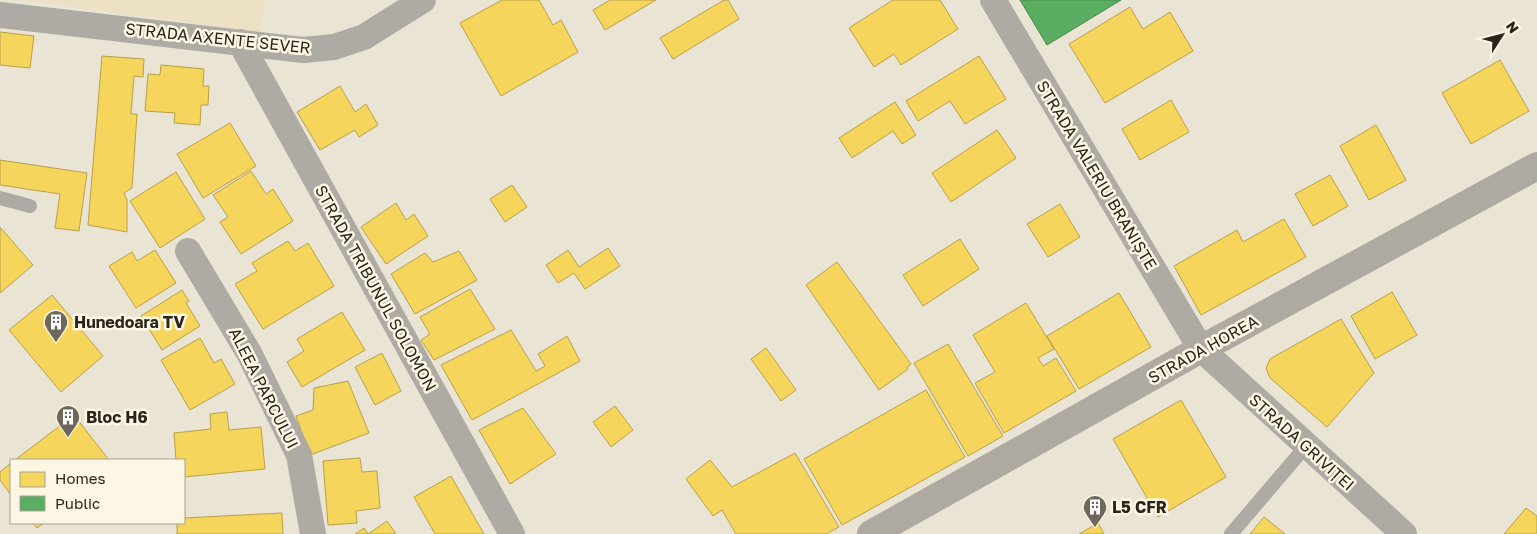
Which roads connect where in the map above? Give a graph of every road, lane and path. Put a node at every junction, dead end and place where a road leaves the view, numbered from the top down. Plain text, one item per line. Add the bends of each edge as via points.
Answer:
1 (423, 0) edge
2 (993, 0) edge
3 (0, 15) edge
4 (240, 42) junction
5 (1537, 166) edge
6 (0, 198) edge
7 (30, 206) dead end
8 (188, 252) dead end
9 (1201, 349) junction
10 (1306, 446) junction
11 (1395, 531) edge
12 (313, 534) edge
13 (512, 534) edge
14 (871, 534) edge
15 (1231, 534) edge

1 - 4 street, STRADA AXENTE SEVER via 364,38 334,48 303,50
2 - 9 street, STRADA VALERIU BRANIȘTE
3 - 4 street, STRADA AXENTE SEVER
4 - 13 street, STRADA TRIBUNUL SOLOMON
5 - 9 main road, STRADA HOREA
6 - 7 lane
8 - 12 street, ALEEA PARCULUI via 249,353 299,455
9 - 10 street, STRADA GRIVIȚEI
9 - 14 main road, STRADA HOREA
10 - 11 street, STRADA GRIVIȚEI
10 - 15 lane

